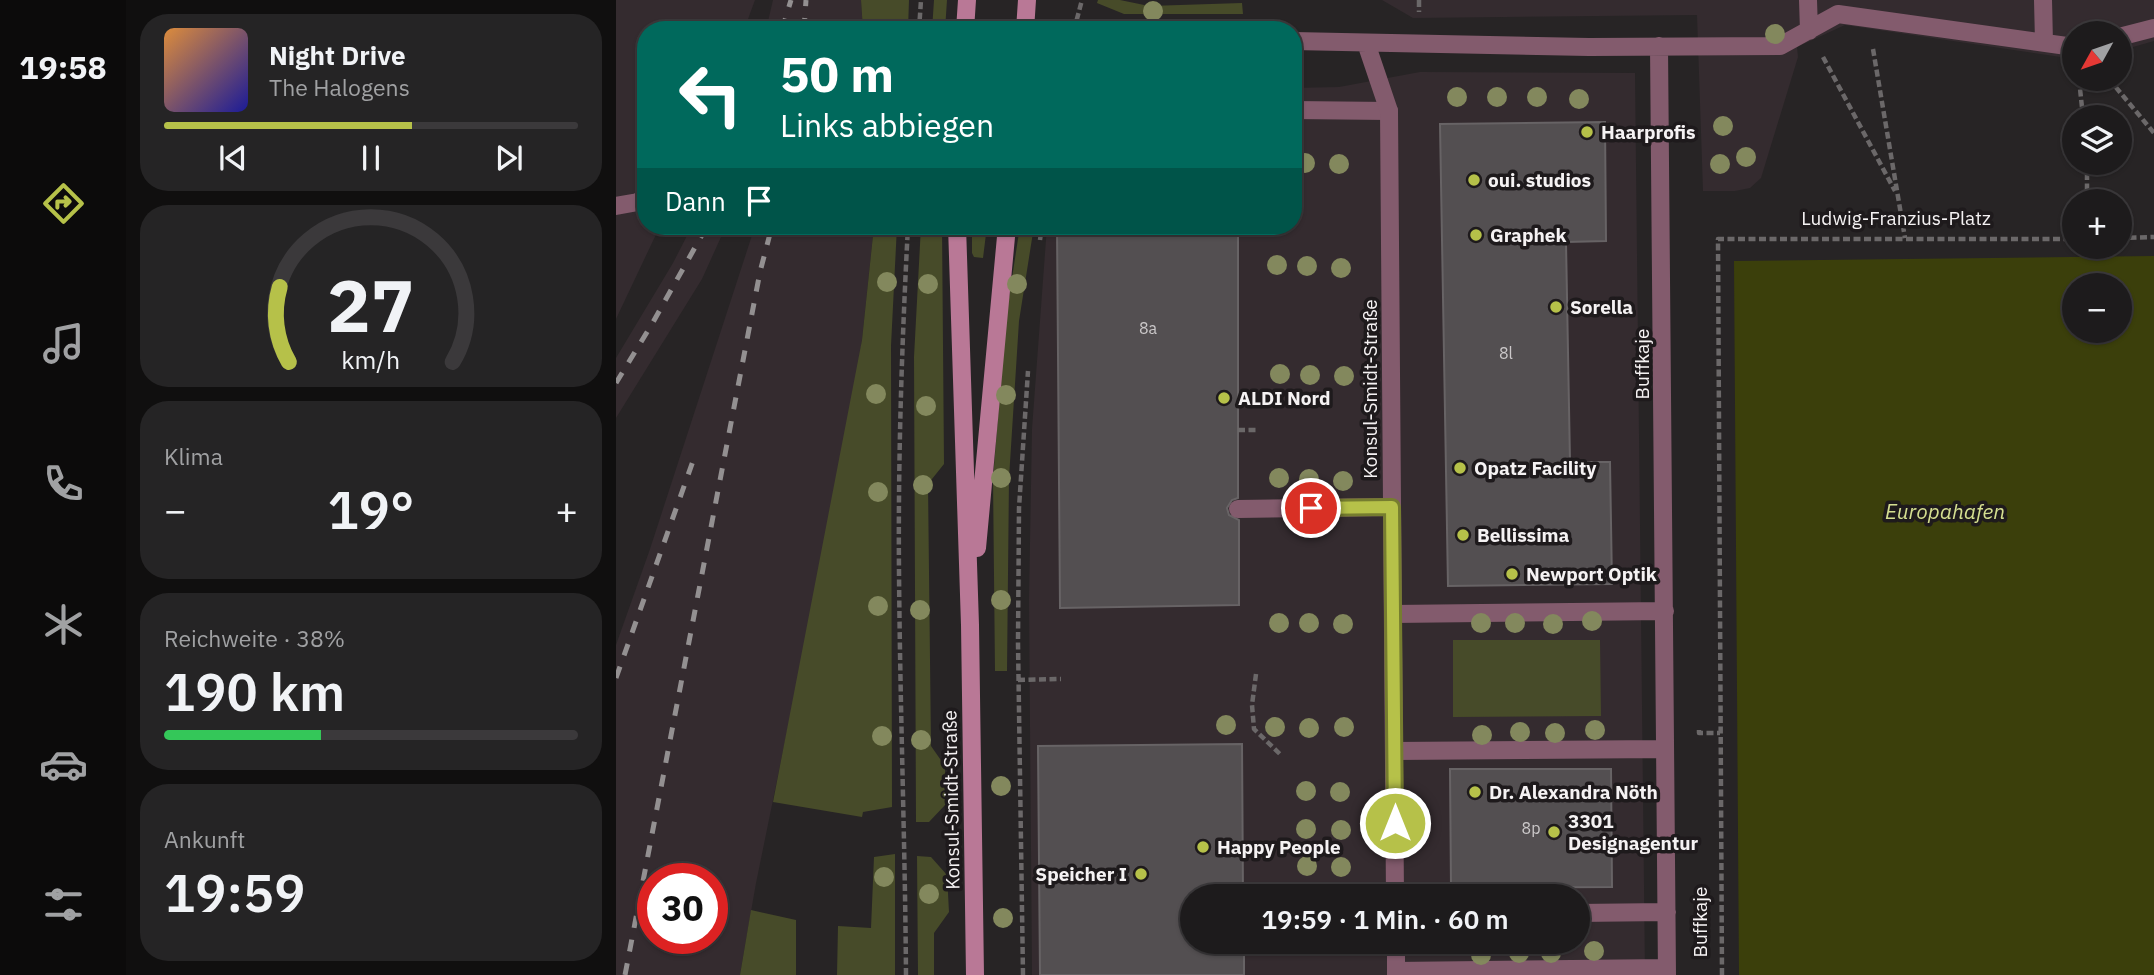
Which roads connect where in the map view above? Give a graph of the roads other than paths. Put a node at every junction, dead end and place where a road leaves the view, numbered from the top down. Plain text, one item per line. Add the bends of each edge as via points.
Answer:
1 (967, 0) edge
2 (1027, 0) edge
3 (1808, 0) edge
4 (2043, 0) edge
5 (966, 21) edge
6 (1026, 21) edge
7 (2154, 28) edge
8 (1810, 31) junction
9 (2132, 34) edge
10 (1302, 41) edge
11 (2044, 42) junction
12 (1366, 43) junction
13 (2062, 45) edge
14 (1659, 46) junction
15 (1302, 110) edge
16 (1389, 111) junction
17 (637, 202) edge
18 (616, 206) edge
19 (957, 235) edge
20 (1006, 235) edge
21 (1392, 507) junction
22 (1238, 509) dead end
23 (1665, 611) junction
24 (1393, 614) junction
25 (970, 625) junction
26 (1665, 749) junction
27 (1394, 751) junction
28 (1395, 884) edge
29 (1667, 912) junction
30 (1590, 913) edge
31 (1396, 954) edge
32 (1667, 971) edge
33 (1396, 973) edge
34 (975, 975) edge

1 - 5 street
2 - 6 street
3 - 8 street
4 - 11 street
7 - 9 street
8 - 11 street via 1838,14
8 - 14 street via 1780,46
10 - 12 street
11 - 13 street
12 - 14 street
12 - 16 street, Konsul-Smidt-Straße
14 - 23 street, Buffkaje
15 - 16 street
16 - 21 street, Konsul-Smidt-Straße
17 - 18 street
19 - 25 street, Konsul-Smidt-Straße
20 - 25 street, Konsul-Smidt-Straße
21 - 22 street
21 - 24 street, Konsul-Smidt-Straße
23 - 24 street
23 - 26 street, Buffkaje
24 - 27 street, Konsul-Smidt-Straße
25 - 34 street, Konsul-Smidt-Straße
26 - 27 street
26 - 29 street, Buffkaje
27 - 28 street, Konsul-Smidt-Straße
29 - 30 street
29 - 32 street, Buffkaje
31 - 33 street
32 - 33 street

